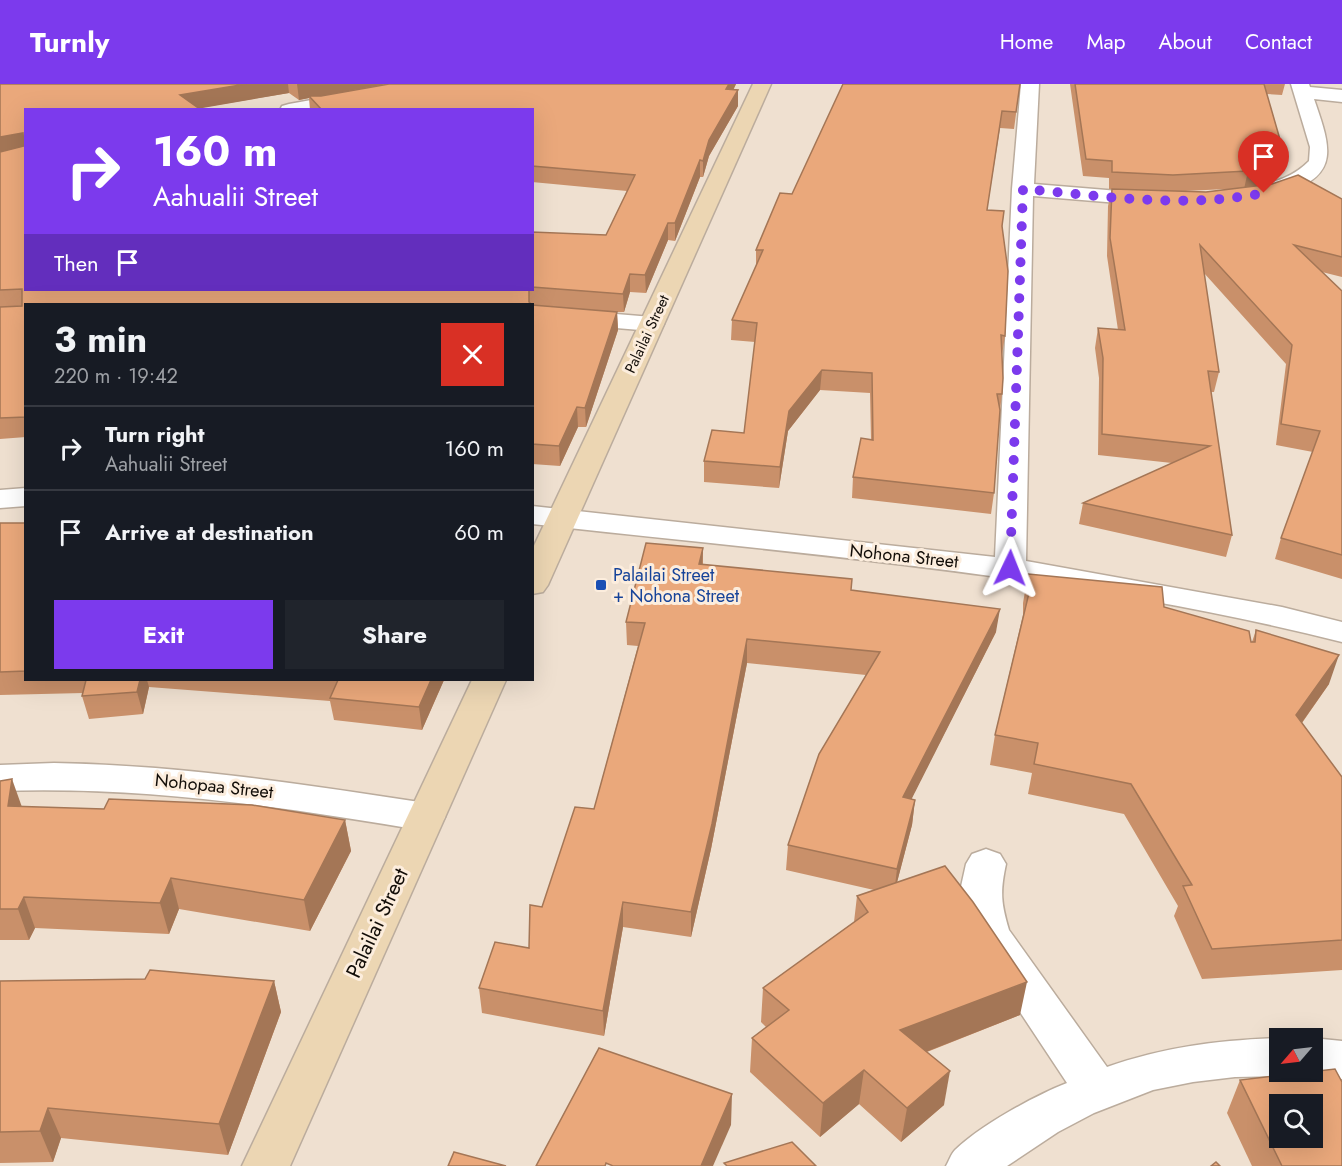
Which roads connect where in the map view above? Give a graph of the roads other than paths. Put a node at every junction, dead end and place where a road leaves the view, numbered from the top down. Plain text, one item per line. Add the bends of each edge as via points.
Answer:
1 (430, 84) edge
2 (762, 84) edge
3 (1030, 84) edge
4 (1302, 88) edge
5 (1342, 96) edge
6 (300, 108) edge
7 (1023, 189) junction
8 (1236, 198) edge
9 (1173, 201) edge
10 (534, 314) edge
11 (652, 324) junction
12 (24, 497) edge
13 (0, 499) edge
14 (534, 515) edge
15 (563, 518) junction
16 (1010, 568) junction
17 (534, 581) edge
18 (1342, 632) edge
19 (489, 681) edge
20 (0, 778) edge
21 (426, 818) junction
22 (986, 864) dead end
23 (1269, 1058) edge
24 (1323, 1058) edge
25 (1342, 1060) edge
26 (1097, 1089) junction
27 (266, 1166) edge
28 (970, 1166) edge

1 - 6 street
2 - 11 street, Palailai Street
3 - 7 street
4 - 5 street
4 - 8 street via 1324,169 1280,188
7 - 9 street
7 - 16 street
10 - 11 street
11 - 15 street, Palailai Street
12 - 13 street
14 - 15 street, Nohona Street
15 - 16 street, Nohona Street
15 - 17 street, Palailai Street
16 - 18 street, Nohona Street via 1282,617
19 - 21 street, Palailai Street
20 - 21 street, Nohopaa Street via 132,778 235,786
21 - 27 street, Palailai Street
22 - 26 street via 980,891 990,935
23 - 26 street via 1200,1062 1147,1072
24 - 25 street
26 - 28 street via 1051,1111

